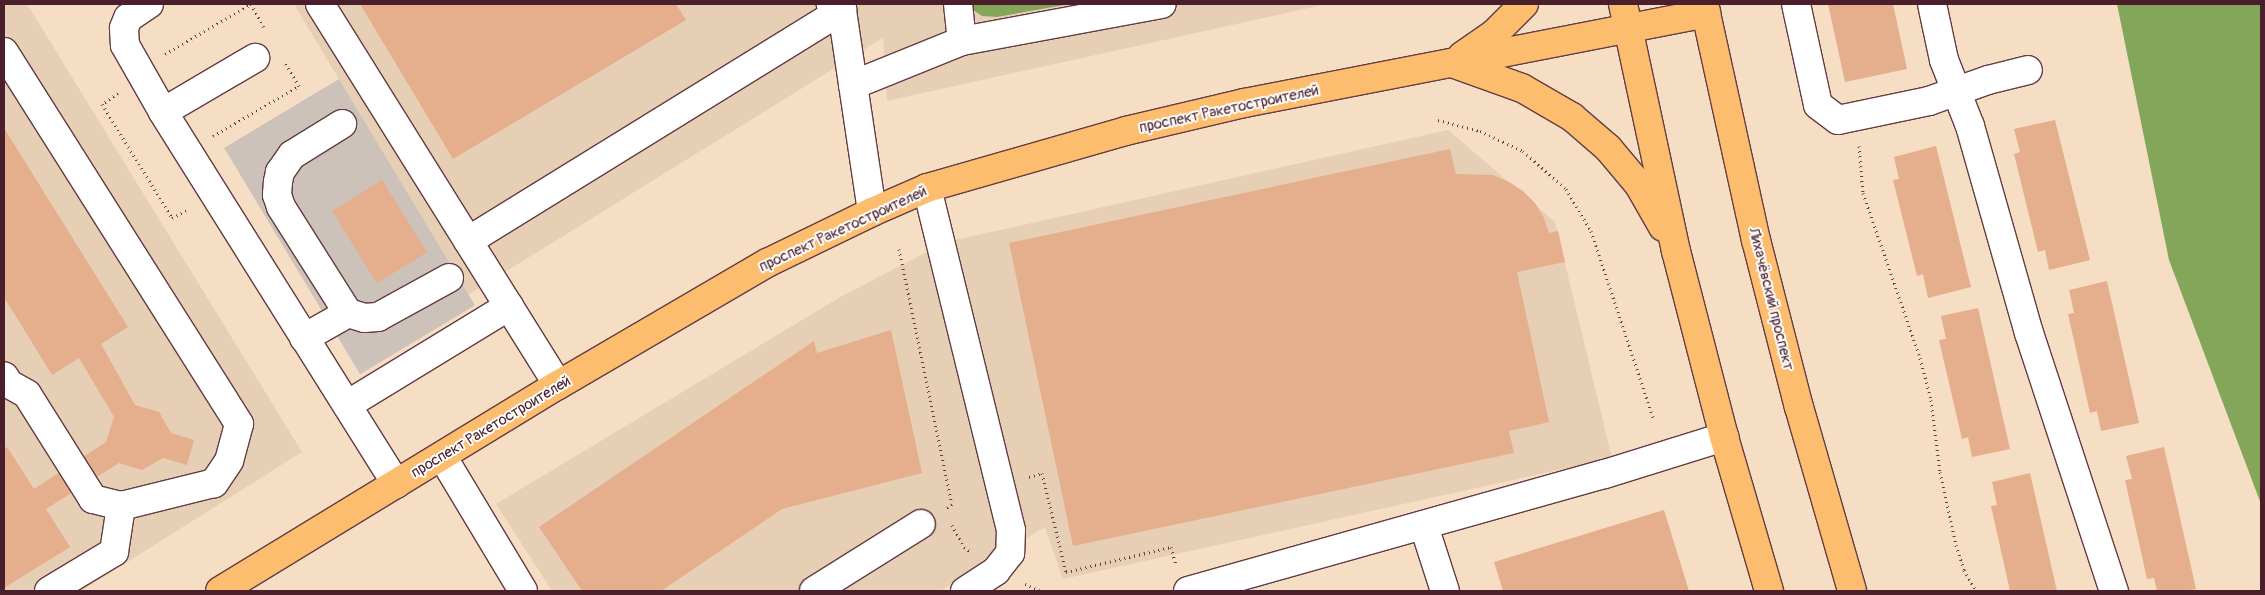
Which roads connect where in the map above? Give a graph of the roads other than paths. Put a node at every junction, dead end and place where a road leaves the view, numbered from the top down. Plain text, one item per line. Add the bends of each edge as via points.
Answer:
1 (149, 4) edge
2 (320, 4) edge
3 (958, 4) edge
4 (1162, 4) edge
5 (1524, 4) edge
6 (1796, 4) edge
7 (1932, 4) edge
8 (838, 6) edge
9 (1705, 8) edge
10 (1625, 16) edge
11 (962, 41) junction
12 (4, 52) edge
13 (256, 58) dead end
14 (1452, 63) junction
15 (2028, 70) dead end
16 (853, 85) junction
17 (1956, 91) junction
18 (163, 112) junction
19 (342, 124) dead end
20 (927, 188) junction
21 (872, 212) junction
22 (468, 242) junction
23 (1676, 250) junction
24 (449, 278) dead end
25 (509, 306) junction
26 (348, 313) junction
27 (304, 338) junction
28 (5, 382) edge
29 (558, 385) junction
30 (347, 405) junction
31 (1724, 437) junction
32 (442, 456) junction
33 (396, 484) junction
34 (121, 506) junction
35 (921, 524) road end
36 (1424, 526) junction
37 (1183, 582) edge
38 (49, 591) edge
39 (220, 591) edge
40 (523, 591) edge
41 (814, 591) edge
42 (965, 591) edge
43 (1445, 591) edge
44 (1769, 591) edge
45 (1852, 591) edge
46 (2114, 591) edge

1 - 18 lane via 128,18 123,36
2 - 22 lane
3 - 11 lane
4 - 11 lane
5 - 14 main road via 1495,33
6 - 17 lane via 1818,105 1838,120 1929,101
7 - 17 lane via 1944,60
8 - 16 lane
8 - 22 lane
9 - 10 main road, проспект Ракетостроителей
9 - 45 main road, Лихачёвский проспект via 1756,240 1799,407
10 - 14 main road, проспект Ракетостроителей
10 - 23 main road
11 - 16 lane
12 - 34 lane via 238,424 229,461 214,483
13 - 18 lane
14 - 20 main road, проспект Ракетостроителей via 1133,129
14 - 23 main road via 1522,88 1572,118 1608,148 1639,185
15 - 17 lane
16 - 21 lane
17 - 46 lane via 1970,126 2029,333
18 - 27 lane
19 - 26 lane via 292,155 280,172 277,195 281,207
20 - 21 main road, проспект Ракетостроителей
20 - 42 lane via 1011,530 1010,552 996,571
21 - 29 main road, проспект Ракетостроителей via 767,263
22 - 25 lane
23 - 31 main road
24 - 26 lane via 378,317 364,318
25 - 29 lane
25 - 30 lane
26 - 27 lane
27 - 30 lane
28 - 34 lane via 27,394 93,498
29 - 32 main road, проспект Ракетостроителей
30 - 33 lane
31 - 36 lane
31 - 44 main road
32 - 33 main road, проспект Ракетостроителей
32 - 40 lane
33 - 39 main road, проспект Ракетостроителей
34 - 38 lane via 114,552
35 - 41 lane
36 - 37 lane
36 - 43 lane

